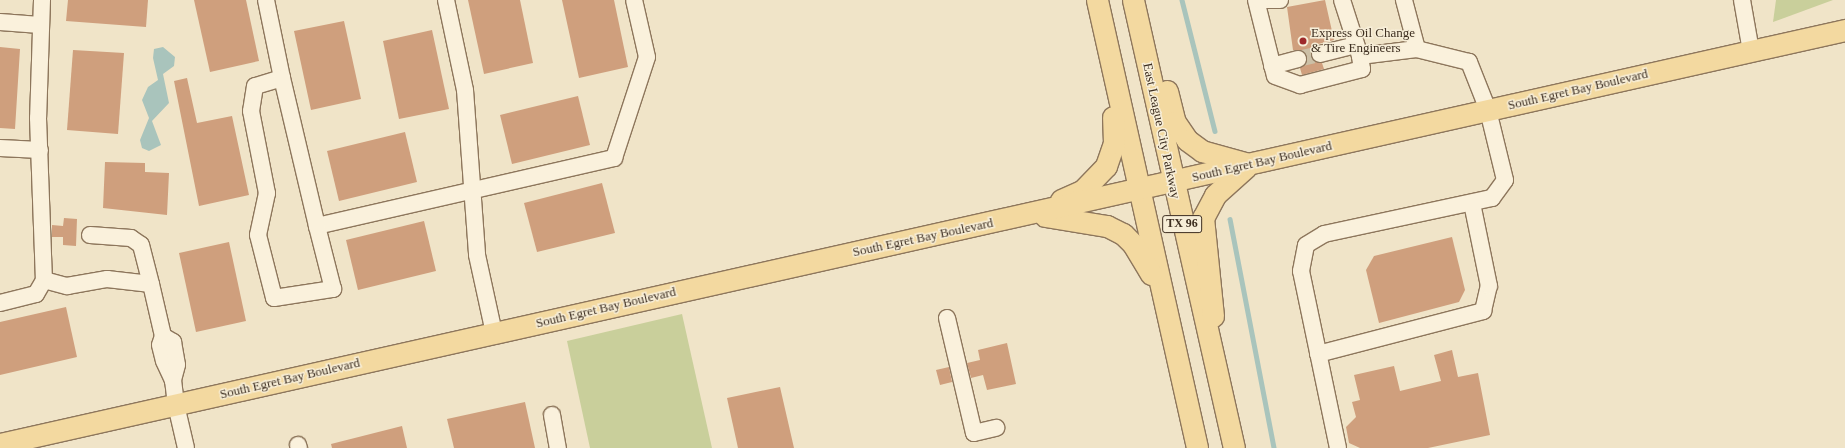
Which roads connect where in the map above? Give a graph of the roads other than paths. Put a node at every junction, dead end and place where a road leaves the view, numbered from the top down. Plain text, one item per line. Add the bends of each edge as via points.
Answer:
1 (42, 0) edge
2 (266, 0) edge
3 (446, 0) edge
4 (634, 0) edge
5 (1096, 0) edge
6 (1133, 0) edge
7 (1146, 0) edge
8 (1256, 0) edge
9 (1260, 0) edge
10 (1280, 0) edge
11 (1342, 0) edge
12 (1404, 0) edge
13 (1742, 0) edge
14 (0, 22) edge
15 (40, 25) junction
16 (1845, 30) edge
17 (1417, 49) junction
18 (1358, 50) junction
19 (1751, 51) junction
20 (1320, 54) tunnel mouth
21 (1298, 59) tunnel mouth
22 (1111, 62) junction
23 (1272, 66) junction
24 (282, 78) junction
25 (1488, 110) junction
26 (0, 148) edge
27 (40, 150) junction
28 (1249, 164) junction
29 (1172, 183) junction
30 (473, 190) junction
31 (1138, 191) junction
32 (1472, 203) junction
33 (1032, 214) junction
34 (317, 226) junction
35 (90, 235) dead end
36 (44, 280) junction
37 (151, 284) junction
38 (1162, 293) junction
39 (0, 303) edge
40 (947, 318) dead end
41 (494, 333) junction
42 (1318, 354) junction
43 (1215, 362) junction
44 (176, 405) junction
45 (552, 415) dead end
46 (996, 428) dead end
47 (0, 444) edge
48 (186, 448) edge
49 (558, 448) edge
50 (1197, 448) edge
51 (1234, 448) edge
52 (1338, 448) edge

1 - 15 street
2 - 24 street
3 - 30 street via 465,90
4 - 30 street via 647,57 614,158
5 - 22 main road, TX 96
6 - 29 main road, East League City Parkway / TX 96
7 - 28 main road via 1173,115 1181,132 1202,151
8 - 23 street
9 - 10 street
11 - 18 street
12 - 17 street
13 - 19 street
14 - 15 street
15 - 27 street
16 - 19 main road, South Egret Bay Boulevard
17 - 18 street
17 - 25 street via 1469,62
18 - 20 street
18 - 23 street via 1362,69 1300,85 1275,76
19 - 25 main road, South Egret Bay Boulevard
21 - 23 street
22 - 31 main road, TX 96
22 - 33 main road via 1114,142 1108,163 1083,190
24 - 34 street
24 - 34 street via 255,86 251,111 267,193 258,235 274,298 332,289
25 - 28 main road, South Egret Bay Boulevard
25 - 32 street via 1506,180 1492,198
26 - 27 street
27 - 36 street
28 - 29 main road, South Egret Bay Boulevard
28 - 43 main road via 1215,195 1204,218 1213,292
29 - 31 main road, South Egret Bay Boulevard
29 - 43 main road, East League City Parkway / TX 96
30 - 34 street
30 - 41 street via 477,255
31 - 33 main road, South Egret Bay Boulevard
31 - 38 main road, TX 96
32 - 42 street via 1489,286 1483,311
32 - 42 street via 1324,234 1306,245 1301,271
33 - 38 main road via 1092,223 1123,234 1133,244
33 - 41 main road, South Egret Bay Boulevard
35 - 37 street via 131,238 141,245
36 - 37 street via 67,286 107,279
36 - 39 street via 36,294
37 - 44 street via 163,336 160,345 173,380
38 - 50 main road, TX 96
40 - 46 street via 974,433
41 - 44 main road, South Egret Bay Boulevard
42 - 52 street
43 - 51 main road, East League City Parkway / TX 96
44 - 47 main road, South Egret Bay Boulevard
44 - 48 street
45 - 49 street

